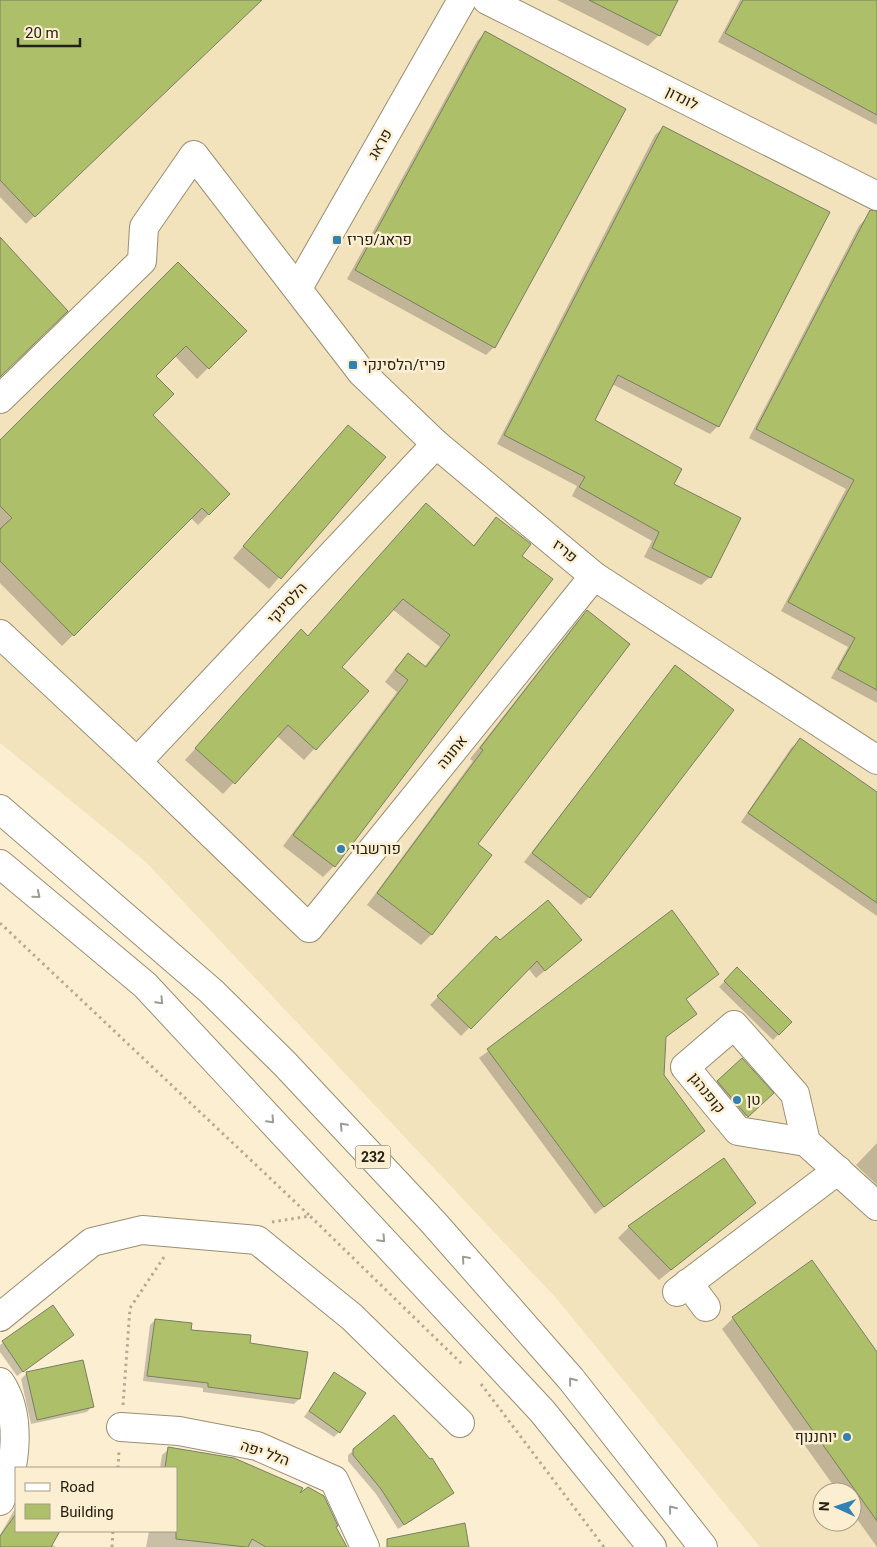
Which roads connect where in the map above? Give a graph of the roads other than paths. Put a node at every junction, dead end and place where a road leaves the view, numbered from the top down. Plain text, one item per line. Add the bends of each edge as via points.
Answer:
1 (462, 0) edge
2 (487, 0) edge
3 (877, 196) edge
4 (298, 288) junction
5 (0, 399) edge
6 (436, 444) junction
7 (594, 576) junction
8 (0, 634) edge
9 (877, 760) edge
10 (137, 762) junction
11 (0, 808) edge
12 (0, 864) edge
13 (806, 1142) junction
14 (838, 1170) junction
15 (877, 1206) edge
16 (706, 1307) dead end
17 (0, 1317) edge
18 (0, 1382) edge
19 (460, 1423) dead end
20 (121, 1427) road end
21 (0, 1501) edge
22 (365, 1547) edge
23 (652, 1547) edge
24 (703, 1547) edge

1 - 4 street, פראג
2 - 3 street, לונדון
4 - 5 street, פריז via 194,156 144,228 142,261
4 - 6 street, פריז via 362,373
6 - 7 street, פריז
6 - 10 street, הלסינקי
7 - 9 street, פריז
7 - 10 street, אתונה via 309,928
8 - 10 street
24 -> 11 street, 232 via 571,1379 434,1222 285,1064 211,991
12 -> 23 street via 145,985 542,1411
13 - 13 street, קופנהגן via 795,1094 734,1025 685,1067 738,1131
13 - 14 street
14 - 15 street
14 - 16 street via 683,1287
17 - 19 street via 92,1242 142,1230 257,1240 352,1317
18 - 21 street via 16,1430 12,1467
20 - 22 street, הלל יפה via 179,1431 257,1446 334,1480

